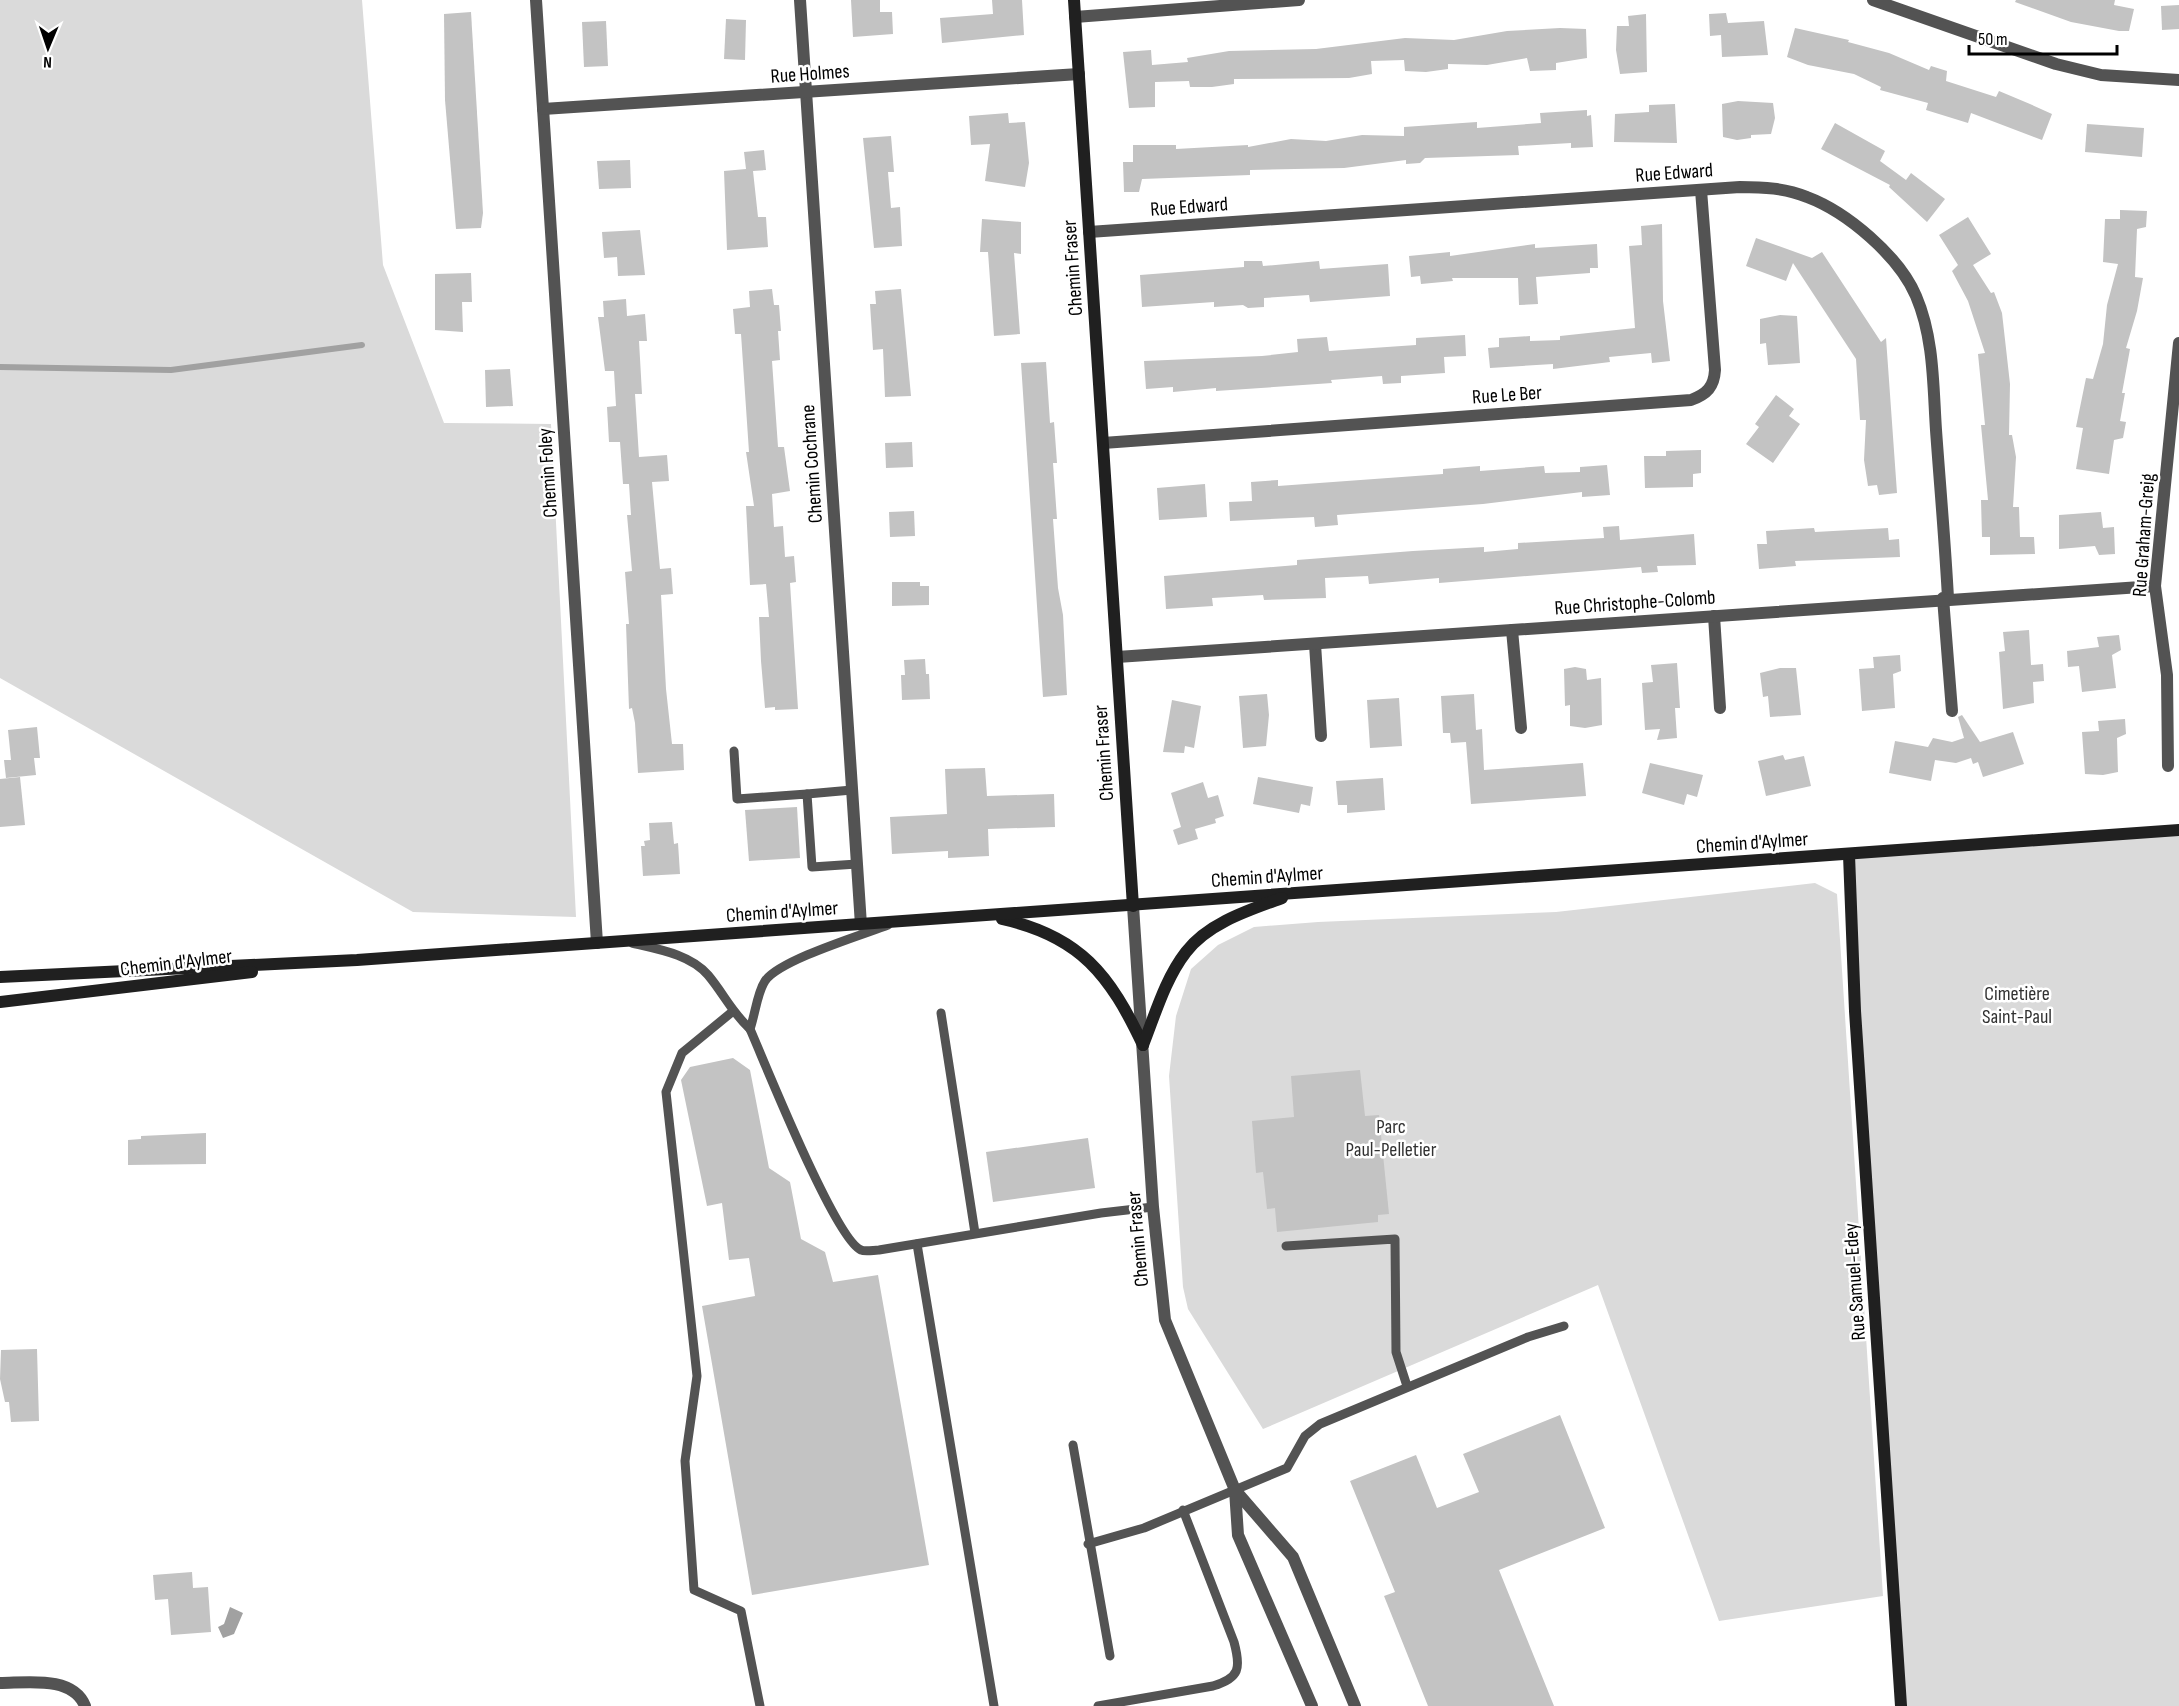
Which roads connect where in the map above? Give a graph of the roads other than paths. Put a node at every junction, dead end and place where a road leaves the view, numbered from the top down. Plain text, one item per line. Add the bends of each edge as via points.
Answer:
1 (536, 0) edge
2 (800, 0) edge
3 (1074, 0) edge
4 (1299, 0) edge
5 (1873, 0) edge
6 (1075, 16) junction
7 (1079, 74) junction
8 (2179, 80) edge
9 (806, 93) junction
10 (543, 109) junction
11 (1701, 190) junction
12 (1089, 232) junction
13 (2179, 343) edge
14 (1103, 444) junction
15 (2156, 586) junction
16 (1946, 598) junction
17 (1714, 616) junction
18 (1512, 630) junction
19 (1315, 644) junction
20 (1117, 657) junction
21 (2173, 675) edge
22 (1720, 708) dead end
23 (1952, 711) dead end
24 (1521, 728) dead end
25 (1321, 736) dead end
26 (734, 751) dead end
27 (2168, 766) dead end
28 (852, 790) junction
29 (807, 794) junction
30 (2179, 830) edge
31 (1849, 855) junction
32 (857, 864) junction
33 (1295, 893) junction
34 (1133, 906) junction
35 (986, 916) junction
36 (894, 922) junction
37 (861, 925) junction
38 (627, 941) junction
39 (597, 943) junction
40 (357, 960) junction
41 (0, 977) edge
42 (0, 1002) edge
43 (732, 1012) junction
44 (941, 1012) dead end
45 (750, 1029) junction
46 (1143, 1045) junction
47 (1153, 1207) junction
48 (975, 1233) junction
49 (918, 1244) junction
50 (1286, 1246) dead end
51 (1564, 1326) dead end
52 (1407, 1386) junction
53 (1073, 1445) dead end
54 (1235, 1490) junction
55 (1183, 1510) junction
56 (1088, 1544) junction
57 (1110, 1656) dead end
58 (0, 1683) edge
59 (85, 1706) edge
60 (760, 1706) edge
61 (994, 1706) edge
62 (1098, 1706) edge
63 (1312, 1706) edge
64 (1355, 1706) edge
65 (1901, 1706) edge

1 - 10 street, Chemin Foley
2 - 9 street, Chemin Cochrane
3 - 6 main road, Chemin Fraser
4 - 6 street
5 - 8 street via 2056,64 2101,75
6 - 7 main road, Chemin Fraser
7 - 9 street, Rue Holmes
7 - 12 main road, Chemin Fraser
9 - 10 street, Rue Holmes
9 - 28 street, Chemin Cochrane
10 - 39 street, Chemin Foley
11 - 12 street, Rue Edward
11 - 14 street, Rue Le Ber via 1714,370 1714,381 1701,396 1691,400
11 - 16 street, Rue Edward via 1765,187 1808,197 1850,221 1870,238 1915,293 1929,339
12 - 14 main road, Chemin Fraser
13 - 15 street, Rue Graham-Greig
14 - 20 main road, Chemin Fraser
15 - 16 street, Rue Christophe-Colomb
15 - 21 street, Rue Graham-Greig
16 - 17 street, Rue Christophe-Colomb
16 - 23 street, Rue Edward
17 - 18 street, Rue Christophe-Colomb
17 - 22 street
18 - 19 street, Rue Christophe-Colomb
18 - 24 street
19 - 20 street, Rue Christophe-Colomb
19 - 25 street
20 - 34 main road, Chemin Fraser
21 - 27 street, Rue Graham-Greig
26 - 29 lane via 737,799
28 - 29 lane
28 - 32 street, Chemin Cochrane
29 - 32 lane via 812,867
30 - 31 main road, Chemin d'Aylmer
31 - 33 main road, Chemin d'Aylmer
31 - 65 main road, Rue Samuel-Edey via 1855,1011
32 - 37 street, Chemin Cochrane
33 - 34 main road, Chemin d'Aylmer
33 - 46 main road via 1218,926 1186,951
34 - 35 main road, Chemin d'Aylmer
34 - 46 street, Chemin Fraser
35 - 36 main road, Chemin d'Aylmer
35 - 46 main road via 1050,933 1086,957 1116,992
36 - 37 main road, Chemin d'Aylmer
36 - 45 lane via 772,973 761,990
37 - 38 main road, Chemin d'Aylmer
38 - 39 main road, Chemin d'Aylmer
38 - 43 lane via 697,965 708,974
39 - 40 main road, Chemin d'Aylmer
40 - 41 main road, Chemin d'Aylmer
40 - 42 main road, Chemin d'Aylmer
43 - 45 lane
43 - 60 lane via 682,1053 666,1092 697,1376 685,1461 694,1590 741,1611
44 - 48 lane
45 - 49 lane via 828,1203 852,1242 861,1250
46 - 47 street, Chemin Fraser
47 - 48 lane
47 - 54 street, Chemin Fraser via 1165,1320
48 - 49 lane
49 - 61 lane
50 - 52 lane via 1395,1239 1396,1352
51 - 52 lane
52 - 54 lane via 1320,1424 1305,1436 1287,1468
53 - 56 lane
54 - 55 lane
54 - 63 street, Chemin Fraser via 1238,1535
54 - 64 street, Chemin Fraser via 1293,1557
55 - 56 lane via 1144,1528
55 - 62 lane via 1234,1642 1237,1672 1229,1681 1213,1686
56 - 57 lane
58 - 59 street via 44,1682 66,1687

